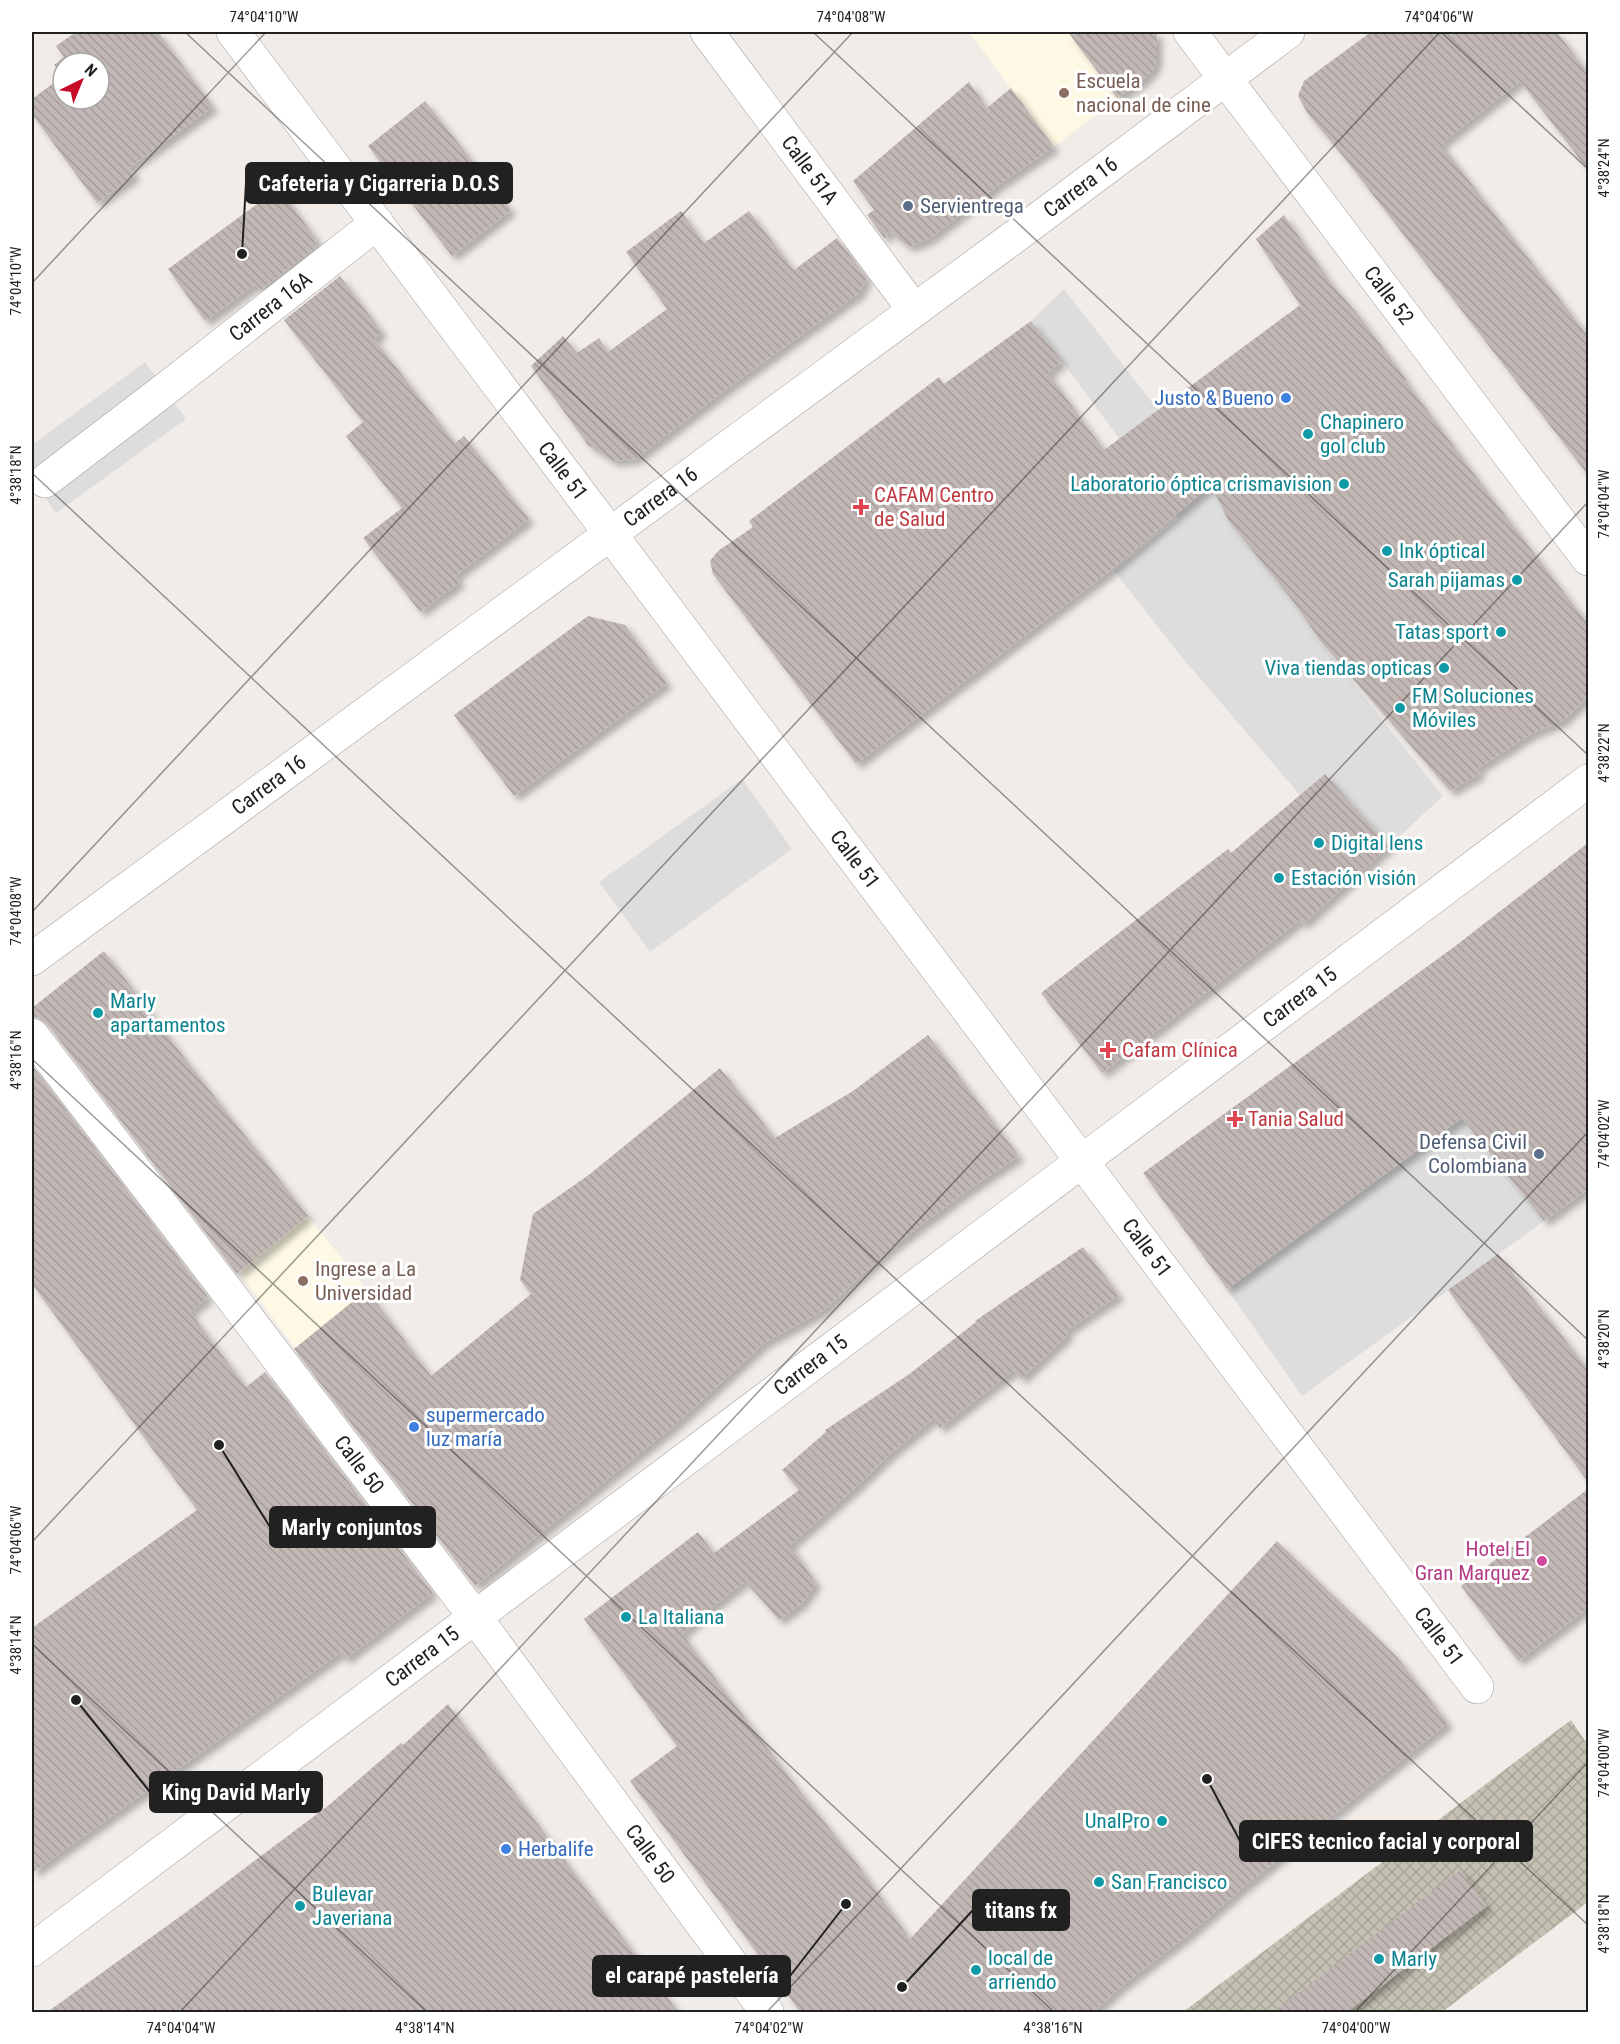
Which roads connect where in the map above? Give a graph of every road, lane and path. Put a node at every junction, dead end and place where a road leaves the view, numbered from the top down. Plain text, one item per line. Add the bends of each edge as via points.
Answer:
1 (233, 32) edge
2 (707, 32) edge
3 (1190, 32) edge
4 (1288, 32) edge
5 (1225, 78) junction
6 (377, 223) junction
7 (914, 310) junction
8 (45, 481) dead end
9 (611, 534) junction
10 (1588, 559) edge
11 (1588, 781) edge
12 (32, 959) edge
13 (32, 1035) edge
14 (1082, 1162) junction
15 (475, 1617) junction
16 (1477, 1687) dead end
17 (32, 1950) edge
18 (767, 2013) edge

1 - 6 street, Calle 51
2 - 7 street, Calle 51A
3 - 5 street, Calle 52
4 - 5 street, Carrera 16
5 - 7 street, Carrera 16
5 - 10 street, Calle 52
6 - 8 street, Carrera 16A
6 - 9 street, Calle 51
7 - 9 street, Carrera 16
9 - 12 street, Carrera 16
9 - 14 street, Calle 51
11 - 14 street, Carrera 15
13 - 15 street, Calle 50
14 - 15 street, Carrera 15
14 - 16 street, Calle 51
15 - 17 street, Carrera 15
15 - 18 street, Calle 50

